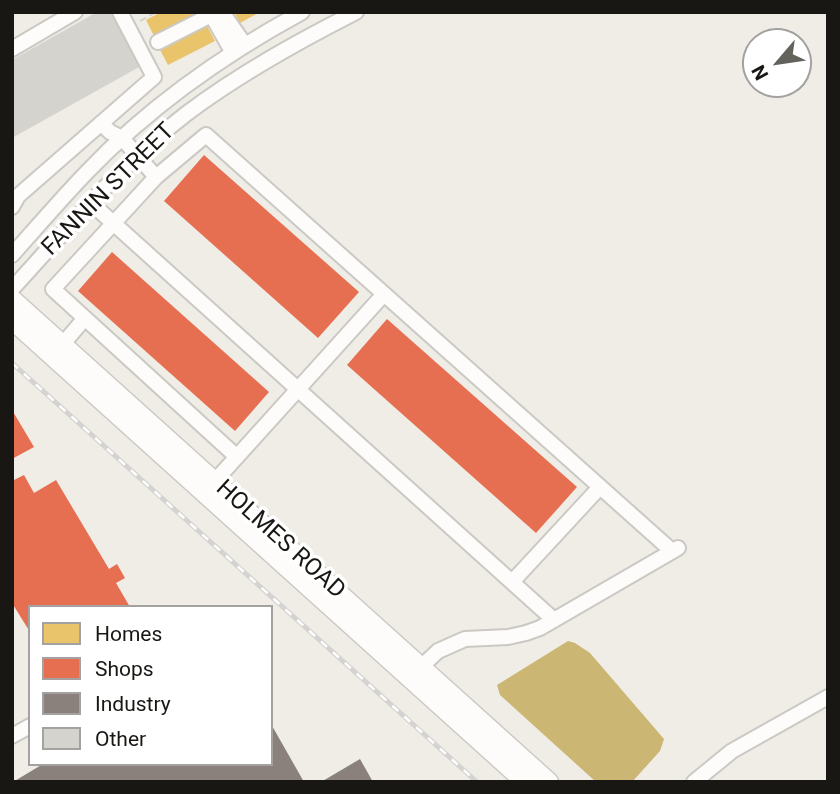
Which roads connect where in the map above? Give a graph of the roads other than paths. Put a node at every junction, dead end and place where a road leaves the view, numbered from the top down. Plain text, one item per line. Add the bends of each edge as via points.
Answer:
1 (75, 12) edge
2 (120, 12) edge
3 (302, 12) edge
4 (356, 12) edge
5 (217, 13) edge
6 (158, 42) dead end
7 (12, 49) edge
8 (239, 49) junction
9 (101, 123) junction
10 (122, 138) junction
11 (138, 156) junction
12 (156, 177) junction
13 (14, 200) edge
14 (91, 203) junction
15 (114, 222) junction
16 (12, 256) edge
17 (12, 289) edge
18 (384, 294) junction
19 (12, 299) edge
20 (85, 318) junction
21 (12, 320) edge
22 (62, 345) junction
23 (298, 389) junction
24 (237, 457) junction
25 (209, 487) junction
26 (600, 487) junction
27 (512, 582) junction
28 (554, 620) junction
29 (416, 673) junction
30 (828, 697) edge
31 (28, 727) edge
32 (12, 736) edge
33 (525, 782) edge
34 (549, 782) edge
35 (694, 782) edge

1 - 7 street
2 - 9 street via 155,77
3 - 8 street, FANNIN STREET
4 - 11 street, FANNIN STREET via 222,88
5 - 6 street
5 - 8 street
8 - 10 street, FANNIN STREET via 177,91
9 - 10 street
9 - 13 street
10 - 11 street
10 - 16 street, FANNIN STREET
11 - 12 street
11 - 14 street, FANNIN STREET
12 - 15 street
12 - 18 street via 206,135
14 - 15 street
14 - 17 street, FANNIN STREET
15 - 20 street via 53,289
15 - 23 street
18 - 23 street
18 - 26 street
19 - 22 main road, HOLMES ROAD
20 - 22 street
20 - 24 street
21 - 25 main road, HOLMES ROAD
22 - 25 main road, HOLMES ROAD
23 - 24 street
23 - 27 street
24 - 25 street
25 - 29 main road, HOLMES ROAD
26 - 27 street
26 - 28 street via 676,549
27 - 28 street
28 - 29 street via 508,637 465,639 438,651
29 - 33 main road, HOLMES ROAD
29 - 34 main road, HOLMES ROAD
30 - 35 street via 732,751
31 - 32 street

